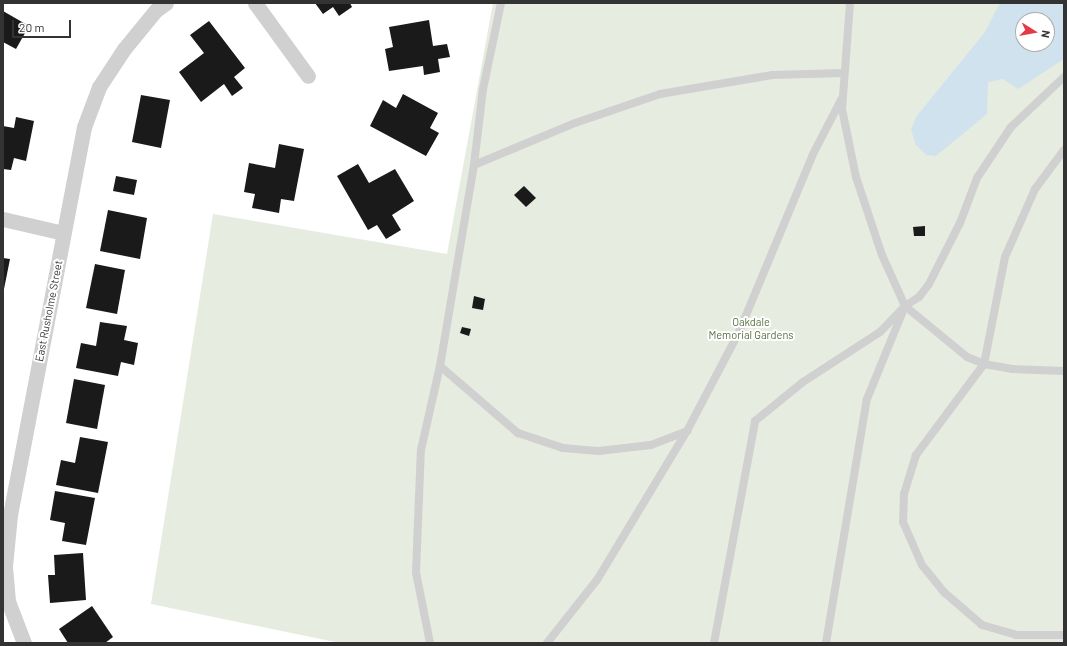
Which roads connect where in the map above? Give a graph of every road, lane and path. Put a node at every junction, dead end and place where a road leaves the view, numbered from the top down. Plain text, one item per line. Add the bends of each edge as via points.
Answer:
1 (166, 3) edge
2 (255, 3) edge
3 (501, 3) edge
4 (850, 3) edge
5 (844, 72) junction
6 (308, 76) dead end
7 (1064, 77) edge
8 (842, 98) junction
9 (1064, 150) edge
10 (474, 165) junction
11 (3, 219) edge
12 (63, 233) junction
13 (905, 306) junction
14 (984, 364) junction
15 (440, 366) junction
16 (1064, 371) edge
17 (687, 431) junction
18 (1064, 636) edge
19 (24, 643) edge
20 (430, 643) edge
21 (547, 643) edge
22 (714, 643) edge
23 (826, 643) edge

1 - 12 street, East Rusholme Street via 156,10 124,49 99,87 84,127
2 - 6 street
3 - 10 lane via 483,88
4 - 5 lane
5 - 8 lane
5 - 10 lane via 772,75 660,94 576,123
7 - 13 lane via 1011,127 977,178 960,224 929,284 919,297
8 - 13 lane via 856,177 882,255
8 - 17 lane via 813,154 739,332
9 - 14 lane via 1036,189 1006,257
10 - 15 lane
11 - 12 street
12 - 19 street, East Rusholme Street via 8,537 5,566 8,601
13 - 14 lane via 967,357
13 - 22 lane via 880,332 803,382 756,421
13 - 23 lane via 867,399
14 - 16 lane
14 - 18 lane via 916,455 904,494 903,522 922,565 945,593 982,625 1016,635
15 - 17 lane via 518,433 563,448 599,451 651,445
15 - 20 lane via 422,450 416,572
17 - 21 lane via 597,580

